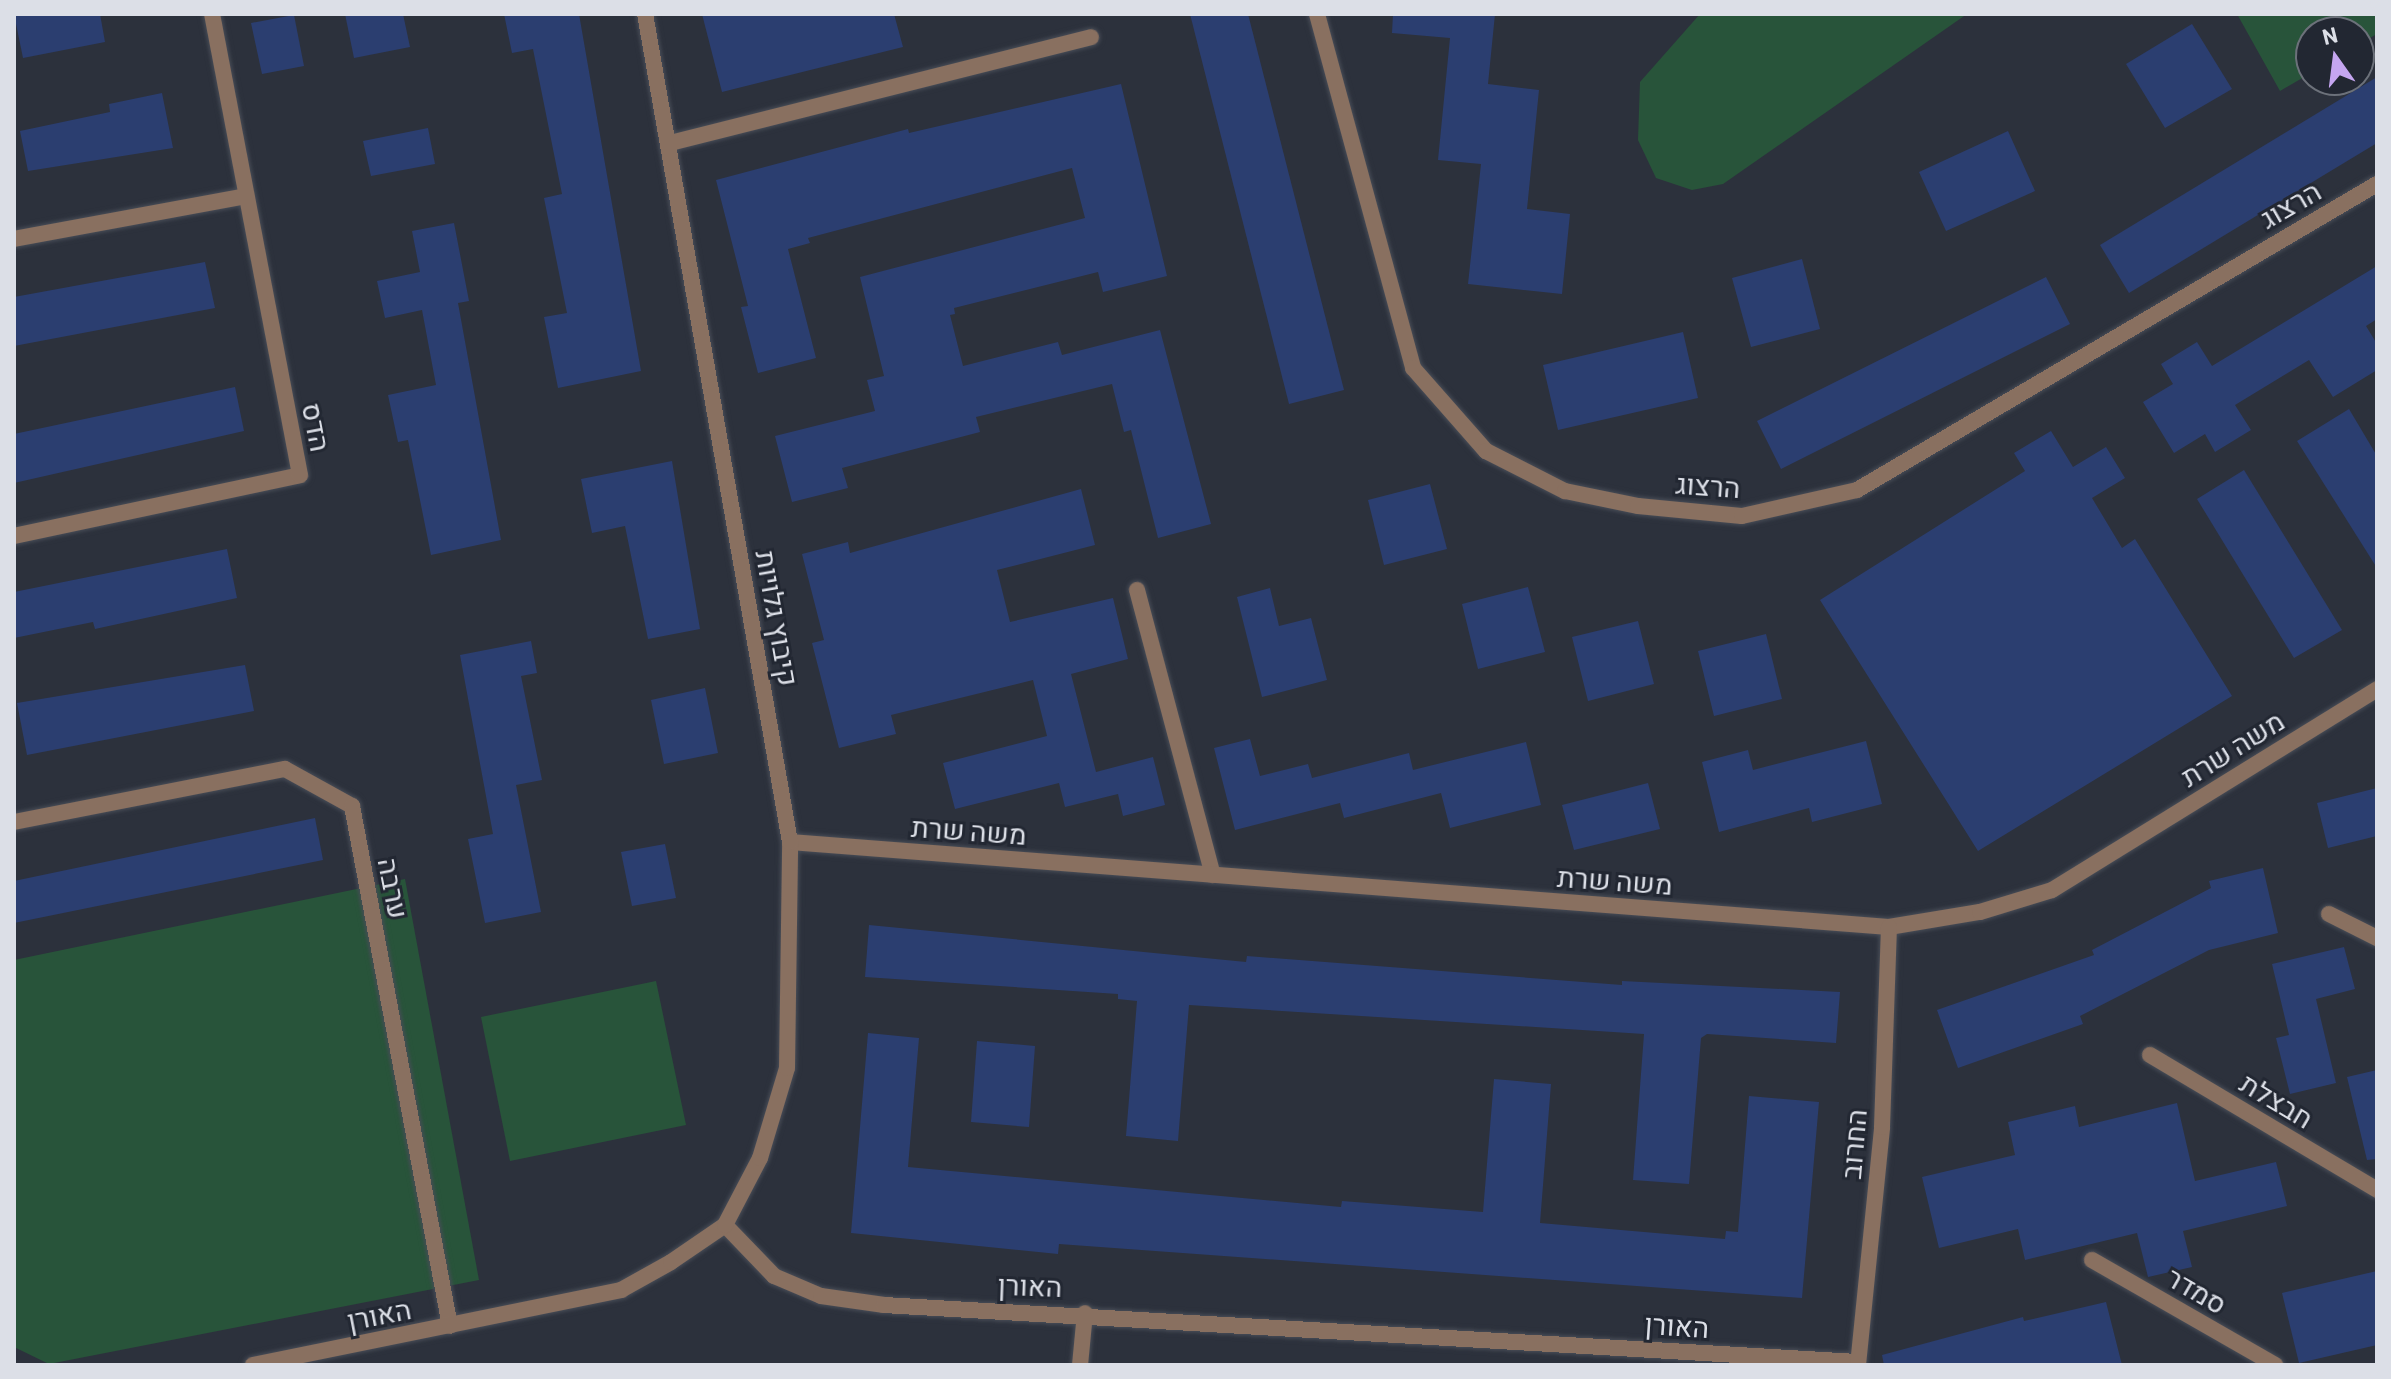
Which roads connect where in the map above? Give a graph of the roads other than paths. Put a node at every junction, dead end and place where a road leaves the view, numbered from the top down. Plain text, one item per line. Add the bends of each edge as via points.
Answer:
1 (212, 14) edge
2 (645, 14) edge
3 (1317, 14) edge
4 (1091, 37) dead end
5 (670, 143) junction
6 (2377, 184) edge
7 (246, 196) junction
8 (14, 239) edge
9 (14, 536) edge
10 (1137, 590) dead end
11 (2377, 689) edge
12 (14, 822) edge
13 (790, 842) junction
14 (1213, 875) junction
15 (2329, 914) dead end
16 (1889, 927) junction
17 (2377, 938) edge
18 (2150, 1055) dead end
19 (2377, 1190) edge
20 (725, 1225) junction
21 (2092, 1260) dead end
22 (1085, 1313) junction
23 (450, 1326) junction
24 (1857, 1364) edge
25 (258, 1365) edge
26 (1080, 1365) edge
27 (2275, 1365) edge

1 - 7 street, הדס
2 - 5 street, קיבוץ גלויות
3 - 6 street, הרצוג via 1413,368 1486,451 1565,491 1638,506 1742,516 1857,490
4 - 5 street
5 - 13 street, קיבוץ גלויות
7 - 8 street
7 - 9 street, הדס via 300,475
10 - 14 street
11 - 16 street, משה שרת via 2052,890 1980,912
12 - 23 street, ערבה via 285,769 352,806
13 - 14 street, משה שרת
13 - 20 street, קיבוץ גלויות via 787,1068 760,1158
14 - 16 street, משה שרת
15 - 17 street
16 - 24 street, החרוב via 1882,1127
18 - 19 street, חבצלת
20 - 22 street, האורן via 774,1276 821,1296 884,1305
20 - 23 street, האורן via 621,1290
21 - 27 street, סמדר
22 - 24 street, האורן
22 - 26 street
23 - 25 street, האורן

